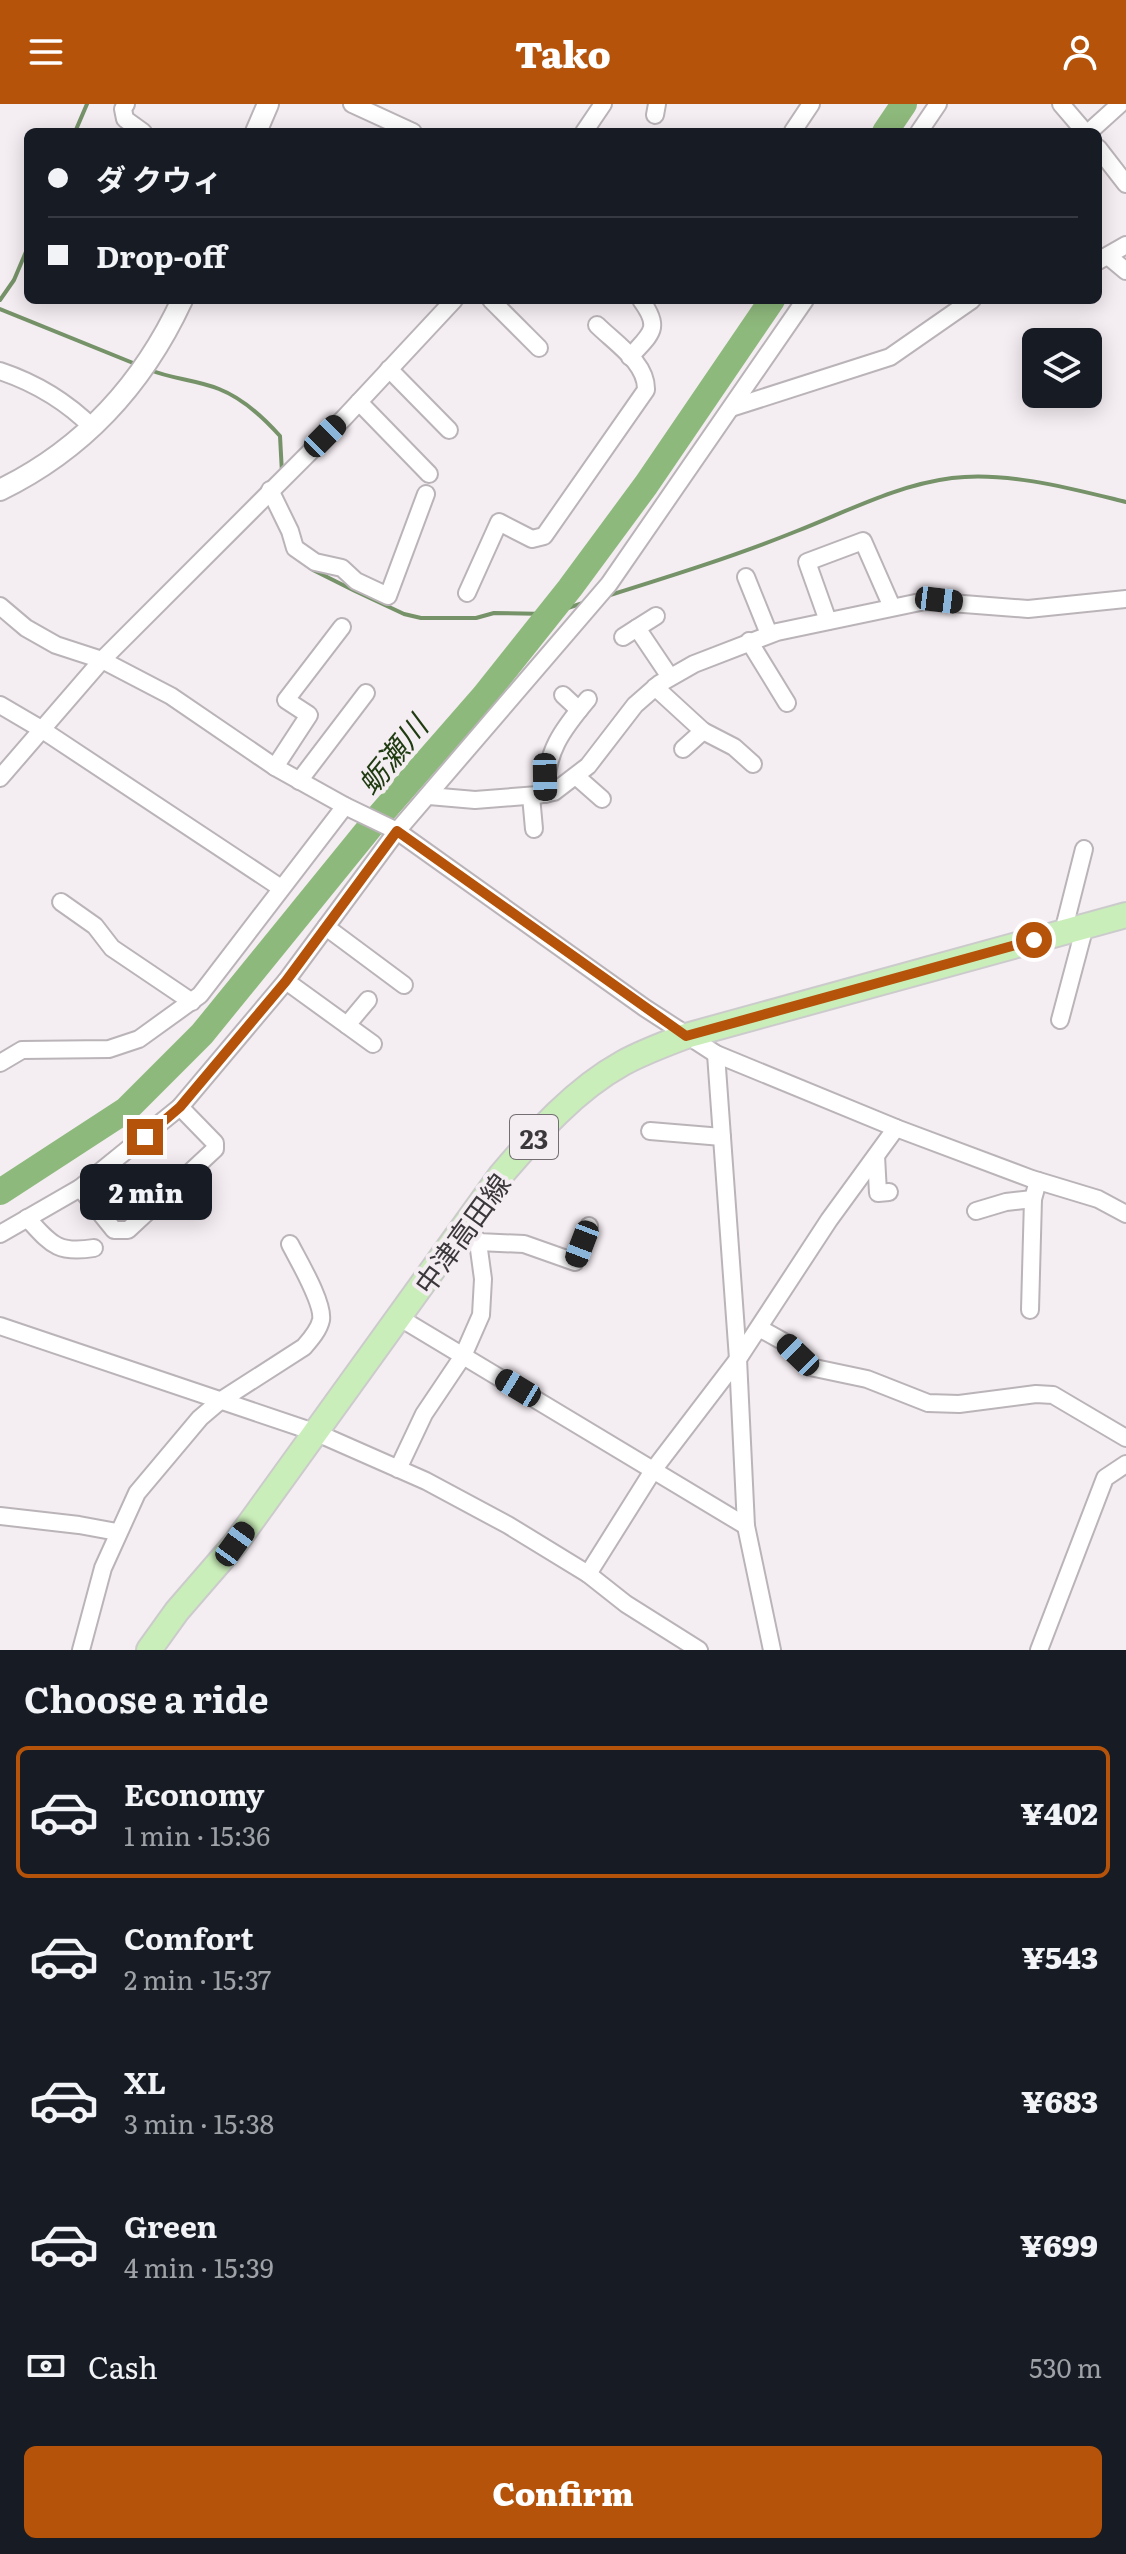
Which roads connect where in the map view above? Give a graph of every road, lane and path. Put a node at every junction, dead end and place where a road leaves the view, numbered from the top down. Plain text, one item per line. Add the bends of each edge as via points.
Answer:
1 (126, 104) edge
2 (268, 104) edge
3 (352, 104) edge
4 (603, 104) edge
5 (811, 104) edge
6 (938, 104) edge
7 (1061, 104) edge
8 (1120, 104) edge
9 (137, 128) edge
10 (258, 128) edge
11 (404, 128) edge
12 (587, 128) edge
13 (795, 128) edge
14 (922, 128) edge
15 (1083, 128) edge
16 (1092, 128) edge
17 (1102, 153) edge
18 (1126, 184) edge
19 (1126, 245) edge
20 (1103, 258) edge
21 (1126, 271) edge
22 (180, 304) edge
23 (450, 304) edge
24 (495, 304) edge
25 (644, 304) edge
26 (802, 304) edge
27 (966, 304) edge
28 (597, 325) dead end
29 (539, 348) dead end
30 (630, 357) junction
31 (389, 369) junction
32 (0, 371) edge
33 (359, 402) junction
34 (731, 408) junction
35 (93, 428) junction
36 (449, 430) dead end
37 (429, 474) dead end
38 (0, 490) edge
39 (270, 490) junction
40 (426, 494) dead end
41 (746, 577) dead end
42 (467, 593) dead end
43 (1126, 599) edge
44 (0, 606) edge
45 (892, 607) junction
46 (656, 616) dead end
47 (828, 621) junction
48 (342, 627) dead end
49 (769, 634) junction
50 (749, 641) junction
51 (102, 660) junction
52 (670, 677) junction
53 (655, 687) junction
54 (366, 693) dead end
55 (563, 695) dead end
56 (787, 703) dead end
57 (0, 705) edge
58 (41, 729) junction
59 (703, 731) junction
60 (683, 749) dead end
61 (753, 764) dead end
62 (275, 767) junction
63 (577, 777) junction
64 (0, 778) edge
65 (299, 781) junction
66 (538, 795) junction
67 (429, 796) junction
68 (602, 799) dead end
69 (348, 807) junction
70 (534, 829) dead end
71 (395, 830) junction
72 (1084, 849) dead end
73 (281, 888) junction
74 (61, 902) dead end
75 (1126, 915) edge
76 (326, 927) junction
77 (1074, 929) junction
78 (286, 981) junction
79 (404, 985) dead end
80 (368, 1000) dead end
81 (192, 1002) junction
82 (1060, 1020) dead end
83 (347, 1025) junction
84 (686, 1036) junction
85 (373, 1044) dead end
86 (716, 1054) junction
87 (0, 1063) edge
88 (180, 1107) junction
89 (896, 1128) junction
90 (650, 1131) dead end
91 (722, 1137) junction
92 (876, 1156) junction
93 (1038, 1181) junction
94 (80, 1188) junction
95 (889, 1192) dead end
96 (1033, 1199) junction
97 (1125, 1209) edge
98 (976, 1211) dead end
99 (27, 1218) junction
100 (589, 1226) dead end
101 (473, 1232) junction
102 (0, 1234) edge
103 (290, 1244) dead end
104 (94, 1248) dead end
105 (1030, 1310) dead end
106 (400, 1318) junction
107 (0, 1326) edge
108 (759, 1328) junction
109 (463, 1356) junction
110 (738, 1359) junction
111 (220, 1401) junction
112 (317, 1433) junction
113 (1126, 1438) edge
114 (1126, 1464) edge
115 (398, 1469) junction
116 (654, 1469) junction
117 (0, 1516) edge
118 (746, 1526) junction
119 (117, 1532) junction
120 (588, 1574) junction
121 (81, 1650) edge
122 (149, 1650) edge
123 (699, 1650) edge
124 (772, 1650) edge
125 (1039, 1650) edge

1 - 9 street via 125,119
2 - 10 street
3 - 11 street
4 - 12 street
5 - 13 street
6 - 14 street
7 - 15 street
8 - 16 street
17 - 18 street
19 - 20 street
20 - 21 street
22 - 35 street via 144,369
23 - 31 street
24 - 29 street
25 - 30 street via 654,325
26 - 34 street
27 - 34 street via 890,357
28 - 30 street
30 - 42 street via 646,390 544,536 532,539 499,522
31 - 33 street
31 - 36 street
32 - 35 street via 61,400
33 - 37 street
33 - 39 street
34 - 67 street via 609,584
35 - 38 street
39 - 40 street via 295,548 388,596
39 - 51 street
41 - 49 street
43 - 45 street via 1028,609 939,600
44 - 51 street via 56,645
45 - 47 street
45 - 47 street via 863,541 807,562
46 - 52 street via 630,632
47 - 49 street
48 - 62 street via 286,700 309,715
49 - 50 street
50 - 52 street
50 - 56 street
51 - 58 street
51 - 62 street via 171,696
52 - 53 street
53 - 59 street
53 - 63 street
54 - 65 street
55 - 66 street via 583,705 556,739
57 - 58 street
58 - 64 street
58 - 73 street
59 - 60 street
59 - 61 street
62 - 65 street
63 - 66 street
63 - 68 street
65 - 69 street
66 - 67 street via 475,800
66 - 70 street
67 - 71 street
69 - 71 street
69 - 73 street
71 - 76 street
71 - 84 street
72 - 77 street
73 - 81 street
74 - 81 street via 95,926 112,948
75 - 77 main road, 中津高田線 / 23
76 - 78 street
76 - 79 street
77 - 82 street
77 - 84 main road, 中津高田線 / 23
78 - 83 street
78 - 88 street
80 - 83 street
81 - 87 street via 139,1039 109,1049 22,1050
83 - 85 street
84 - 86 street
84 - 101 main road, 中津高田線 / 23 via 622,1063 572,1099 529,1142
86 - 89 street
86 - 91 street
88 - 94 street
88 - 94 street via 215,1149 128,1230 114,1230
89 - 92 street
89 - 93 street
90 - 91 street
91 - 110 street
92 - 95 street via 878,1193
92 - 108 street
93 - 96 street
93 - 97 street
94 - 99 street
96 - 98 street
96 - 105 street
99 - 102 street
99 - 104 street via 53,1246
100 - 101 street via 575,1262
101 - 106 main road, 中津高田線 / 23
101 - 109 street via 483,1279 481,1315
103 - 111 street via 321,1320 304,1347
106 - 109 street
106 - 112 main road, 中津高田線 / 23
107 - 111 street
108 - 110 street
108 - 113 street via 786,1343 810,1367 867,1379 928,1403 1053,1395
109 - 115 street via 424,1414
109 - 116 street
110 - 116 street
110 - 118 street
111 - 112 street
111 - 119 street via 137,1493
112 - 115 street
112 - 122 main road, 中津高田線 / 23
114 - 125 street via 1105,1478
115 - 120 street via 508,1525
116 - 118 street
116 - 120 street
117 - 119 street
118 - 124 street
119 - 121 street
120 - 123 street

